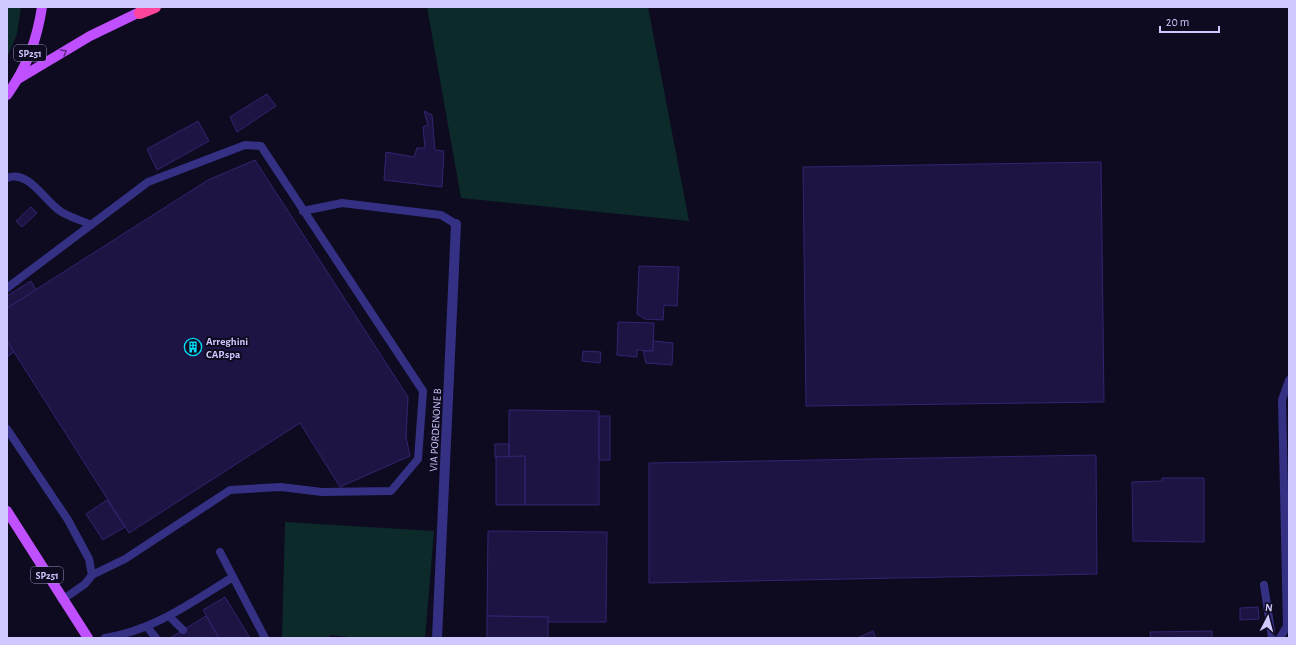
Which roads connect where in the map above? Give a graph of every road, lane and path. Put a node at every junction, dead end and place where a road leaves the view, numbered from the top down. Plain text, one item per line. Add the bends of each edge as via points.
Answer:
1 (42, 7) edge
2 (155, 7) edge
3 (145, 10) edge
4 (18, 79) junction
5 (7, 94) edge
6 (7, 178) edge
7 (303, 211) junction
8 (91, 224) junction
9 (456, 224) joint
10 (7, 288) edge
11 (1289, 380) edge
12 (7, 429) edge
13 (7, 511) edge
14 (220, 552) dead end
15 (92, 575) junction
16 (233, 576) junction
17 (1264, 585) dead end
18 (62, 600) junction
19 (169, 616) junction
20 (147, 627) junction
21 (184, 630) dead end
22 (128, 636) edge
23 (88, 638) edge
24 (105, 638) edge
25 (156, 638) edge
26 (265, 638) edge
27 (437, 638) edge
28 (1272, 638) edge
29 (1280, 638) edge

1 - 4 main road, SP251 via 38,33
2 - 3 highway
4 -> 3 main road via 90,36
4 - 5 main road, SP251
6 - 8 lane via 13,175 22,177 33,184 44,198 60,211
7 - 8 lane via 261,146 245,145 148,182
7 - 9 lane via 342,203 441,215
7 - 15 lane via 423,392 418,459 391,491 322,492 281,486 230,490 125,558
8 - 10 lane
9 - 27 street, VIA PORDENONE B
11 - 29 lane via 1282,400 1287,626
12 - 15 lane via 68,520 89,559
13 - 18 main road, SP251
14 - 16 lane
15 - 18 lane via 85,584
16 - 19 lane
16 - 26 lane
17 - 28 lane
18 - 23 main road, SP251
19 - 20 lane
19 - 21 lane
20 - 22 lane
20 - 25 lane
22 - 24 lane

